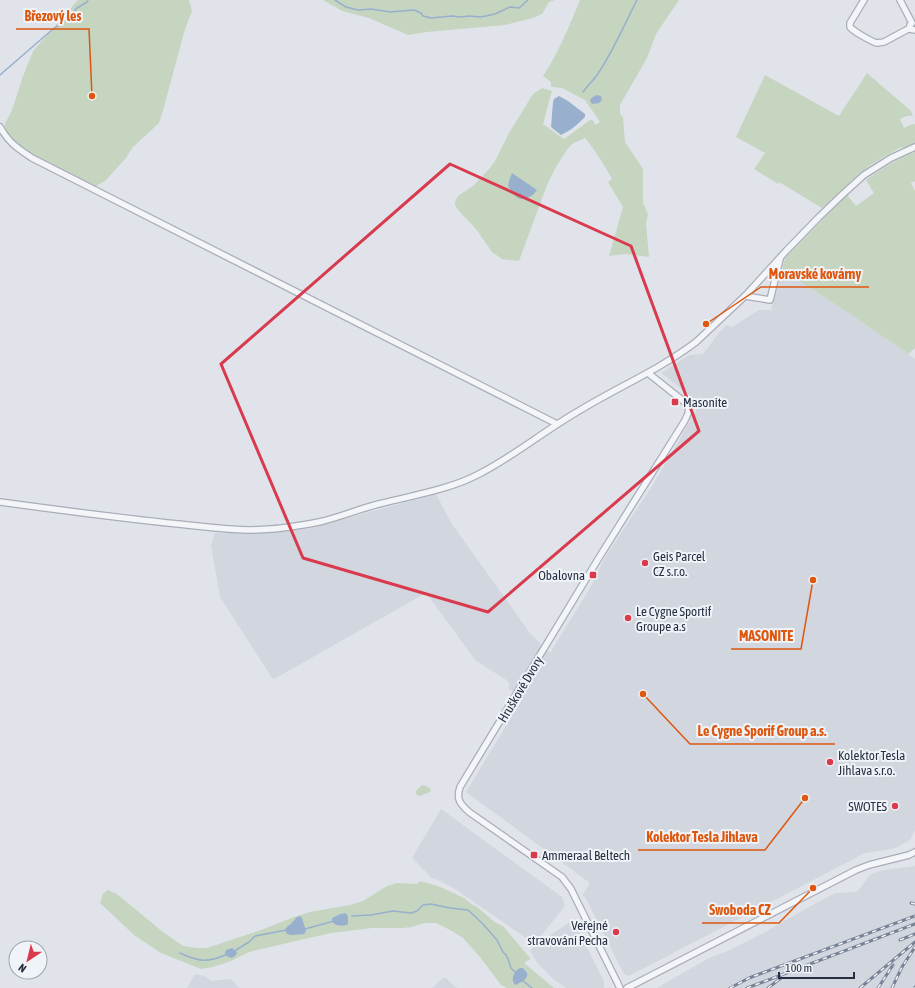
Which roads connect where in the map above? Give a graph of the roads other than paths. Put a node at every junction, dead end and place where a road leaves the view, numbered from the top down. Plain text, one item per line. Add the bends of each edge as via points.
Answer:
1 (864, 0) edge
2 (900, 0) edge
3 (913, 26) edge
4 (0, 127) edge
5 (915, 148) edge
6 (781, 257) junction
7 (745, 296) junction
8 (648, 373) junction
9 (557, 424) junction
10 (0, 502) edge
11 (915, 852) edge
12 (620, 988) edge
13 (627, 988) edge

1 - 3 street via 850,23 851,28 872,41 884,42
2 - 3 street
4 - 9 street via 13,145 32,158
5 - 6 street via 891,158 864,175
6 - 7 street
6 - 7 street via 770,300
7 - 8 street via 692,345
8 - 9 street
8 - 12 street, Hruškové Dvory via 687,404 688,414 460,787 458,796 469,812 562,877 571,889
9 - 10 street via 499,463 460,482 320,521 293,526 242,530 217,528
11 - 13 street via 856,870

